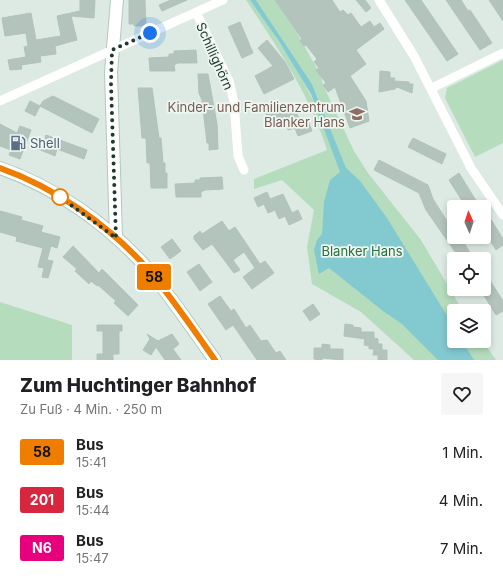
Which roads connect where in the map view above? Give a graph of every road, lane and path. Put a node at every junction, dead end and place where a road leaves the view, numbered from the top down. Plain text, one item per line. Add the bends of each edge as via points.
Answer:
1 (117, 0) edge
2 (223, 0) edge
3 (379, 0) edge
4 (196, 12) junction
5 (112, 50) junction
6 (503, 53) edge
7 (432, 88) junction
8 (0, 101) edge
9 (0, 168) edge
10 (244, 170) dead end
11 (503, 215) edge
12 (116, 238) junction
13 (215, 360) edge

1 - 5 main road
2 - 4 street
3 - 7 street
4 - 5 street
4 - 10 street, Schillighörn via 229,81 234,102 238,156
5 - 8 street
5 - 12 main road
6 - 7 street
7 - 11 street via 471,168
9 - 12 main road via 59,196
12 - 13 main road via 157,281

